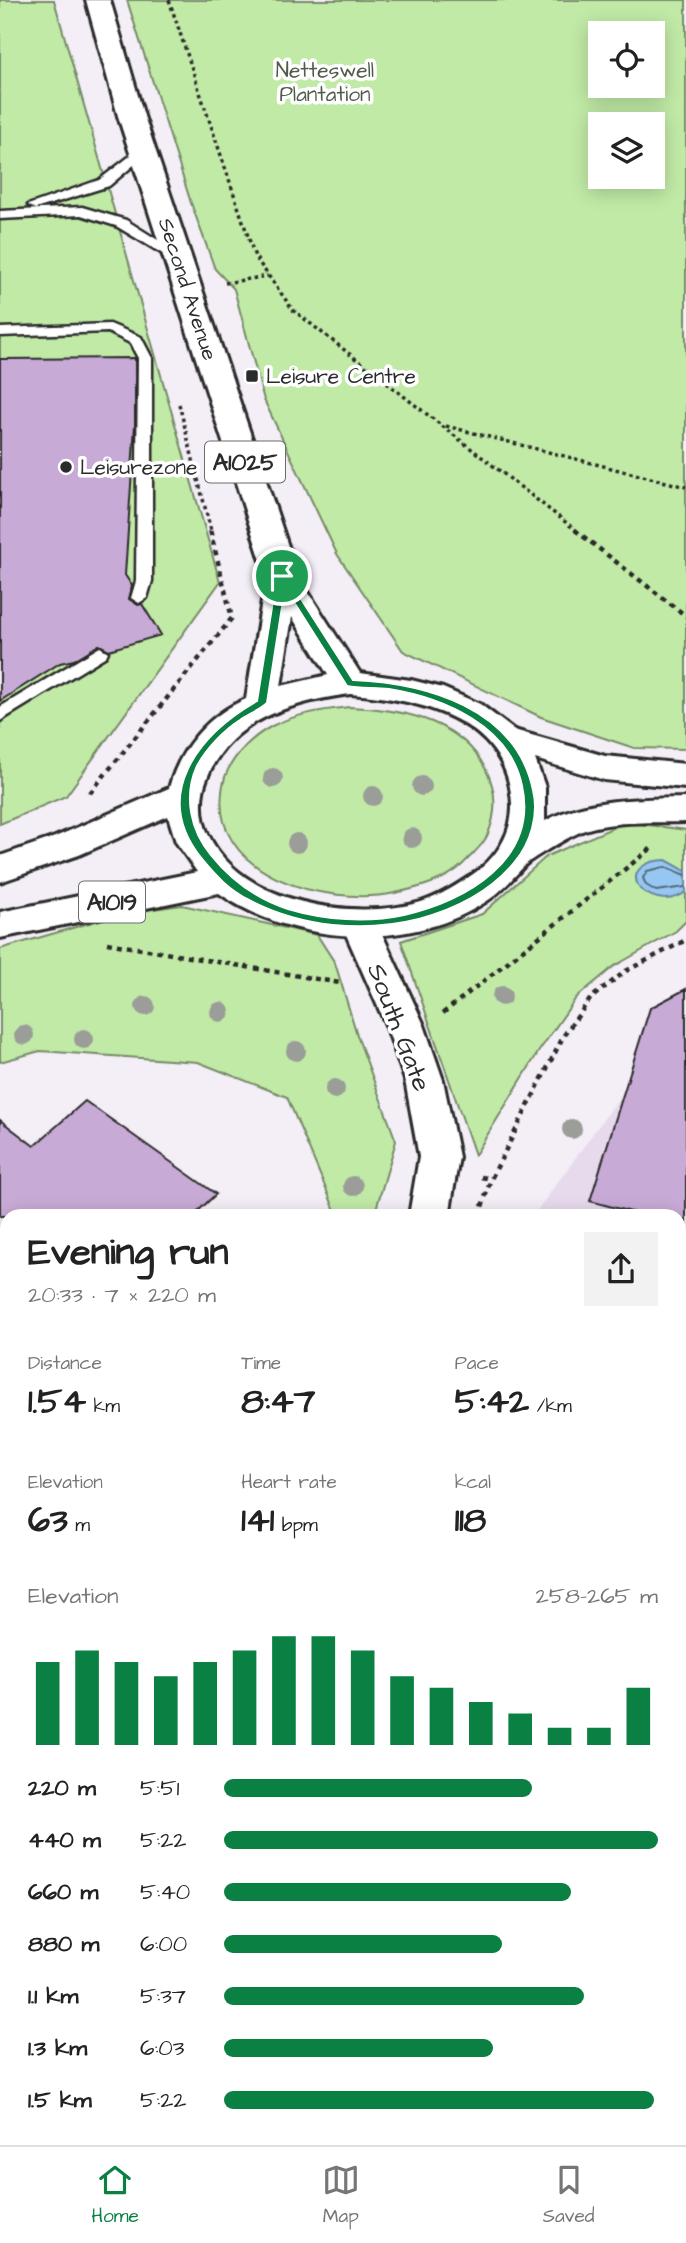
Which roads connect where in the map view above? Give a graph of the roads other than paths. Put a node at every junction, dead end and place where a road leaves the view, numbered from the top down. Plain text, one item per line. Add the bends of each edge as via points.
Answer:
1 (98, 0) edge
2 (143, 150) junction
3 (0, 214) edge
4 (178, 257) junction
5 (0, 332) edge
6 (282, 576) junction
7 (139, 598) dead end
8 (100, 652) dead end
9 (350, 684) junction
10 (262, 703) junction
11 (0, 715) edge
12 (503, 738) junction
13 (686, 776) edge
14 (185, 795) junction
15 (686, 810) edge
16 (515, 854) junction
17 (0, 869) edge
18 (224, 879) junction
19 (359, 923) junction
20 (0, 925) edge
21 (430, 1209) edge

1 - 2 main road, Second Avenue / A1025
2 - 3 lane via 104,183
2 - 4 main road, Second Avenue / A1025
3 - 4 lane via 82,211 121,222
4 - 6 main road, Second Avenue / A1025
5 - 7 lane via 110,328 136,340 145,359 144,581
6 - 9 main road, Second Avenue / A1025
6 - 10 main road, Second Avenue / A1025
8 - 11 lane
9 - 10 main road via 318,686
9 - 12 main road via 420,692 482,720
10 - 14 main road via 212,738 192,766
12 - 13 main road via 604,768
12 - 16 main road via 524,769 531,804 525,835
14 - 17 main road, A1019 via 67,846
14 - 18 main road via 186,819 194,842
15 - 16 main road via 577,819
16 - 19 main road via 474,892 443,908 402,919
18 - 19 main road via 284,911
18 - 20 main road, A1019
19 - 21 main road, South Gate via 424,1080 439,1157

